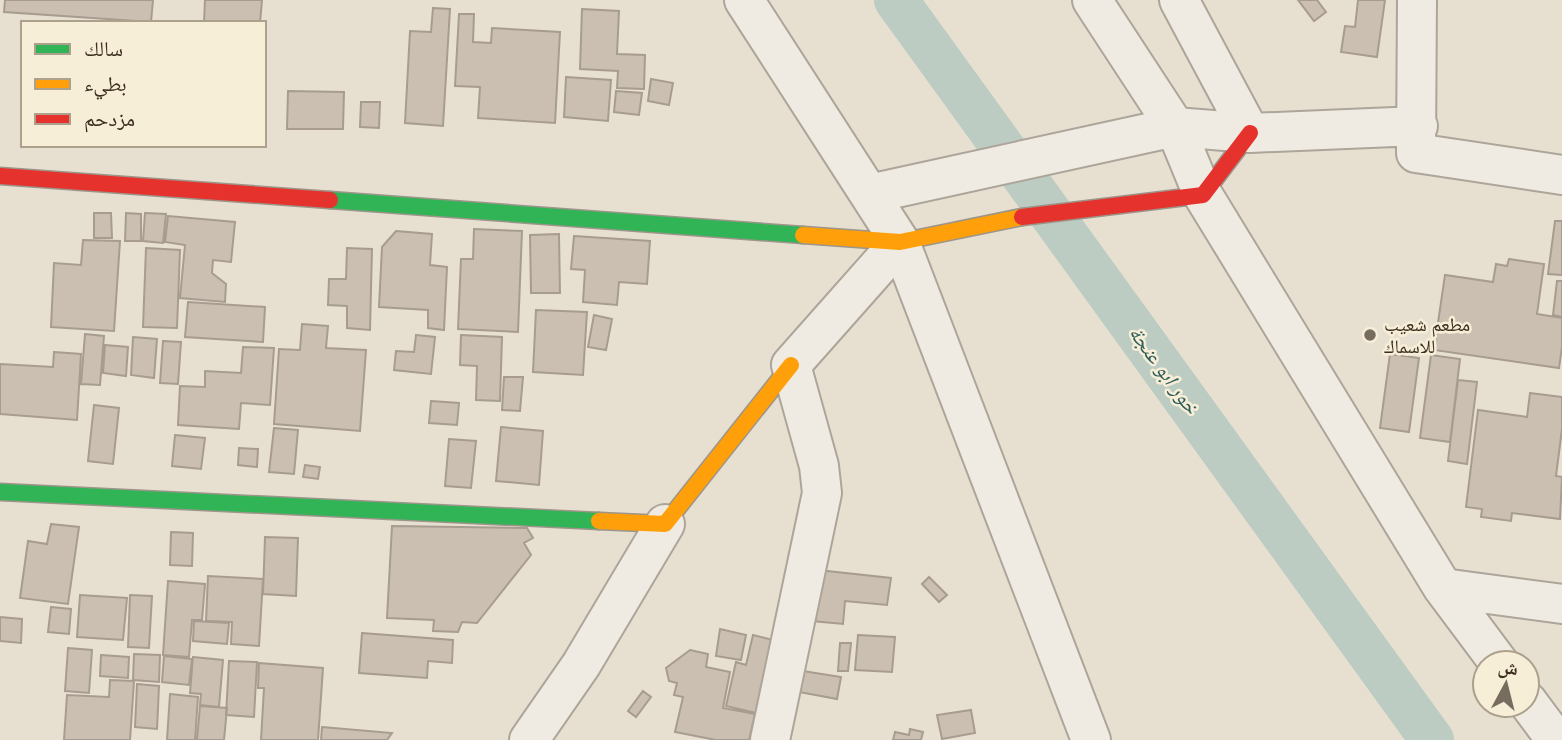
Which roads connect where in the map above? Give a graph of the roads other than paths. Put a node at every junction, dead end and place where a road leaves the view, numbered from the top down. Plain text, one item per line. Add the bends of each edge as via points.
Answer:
1 (744, 0) edge
2 (1092, 0) edge
3 (1180, 0) edge
4 (1417, 0) edge
5 (1418, 126) junction
6 (1175, 127) junction
7 (1250, 133) junction
8 (1562, 175) edge
9 (0, 176) edge
10 (869, 194) junction
11 (1203, 195) junction
12 (900, 242) junction
13 (791, 365) junction
14 (0, 492) edge
15 (665, 524) junction
16 (1443, 588) junction
17 (1562, 604) edge
18 (1489, 649) edge
19 (1540, 719) edge
20 (529, 740) edge
21 (770, 740) edge
22 (1091, 740) edge
23 (1556, 740) edge

1 - 10 street
2 - 6 street
3 - 7 street
4 - 5 street
5 - 7 street
5 - 8 street via 1416,153
6 - 7 street
6 - 10 street
6 - 11 street
7 - 11 street
9 - 12 street
10 - 12 street
11 - 12 street via 1008,219
11 - 16 street
12 - 13 street
12 - 22 street
13 - 15 street
13 - 21 street via 822,493
14 - 15 street
15 - 20 street via 581,665
16 - 17 street
16 - 18 street
19 - 23 street

